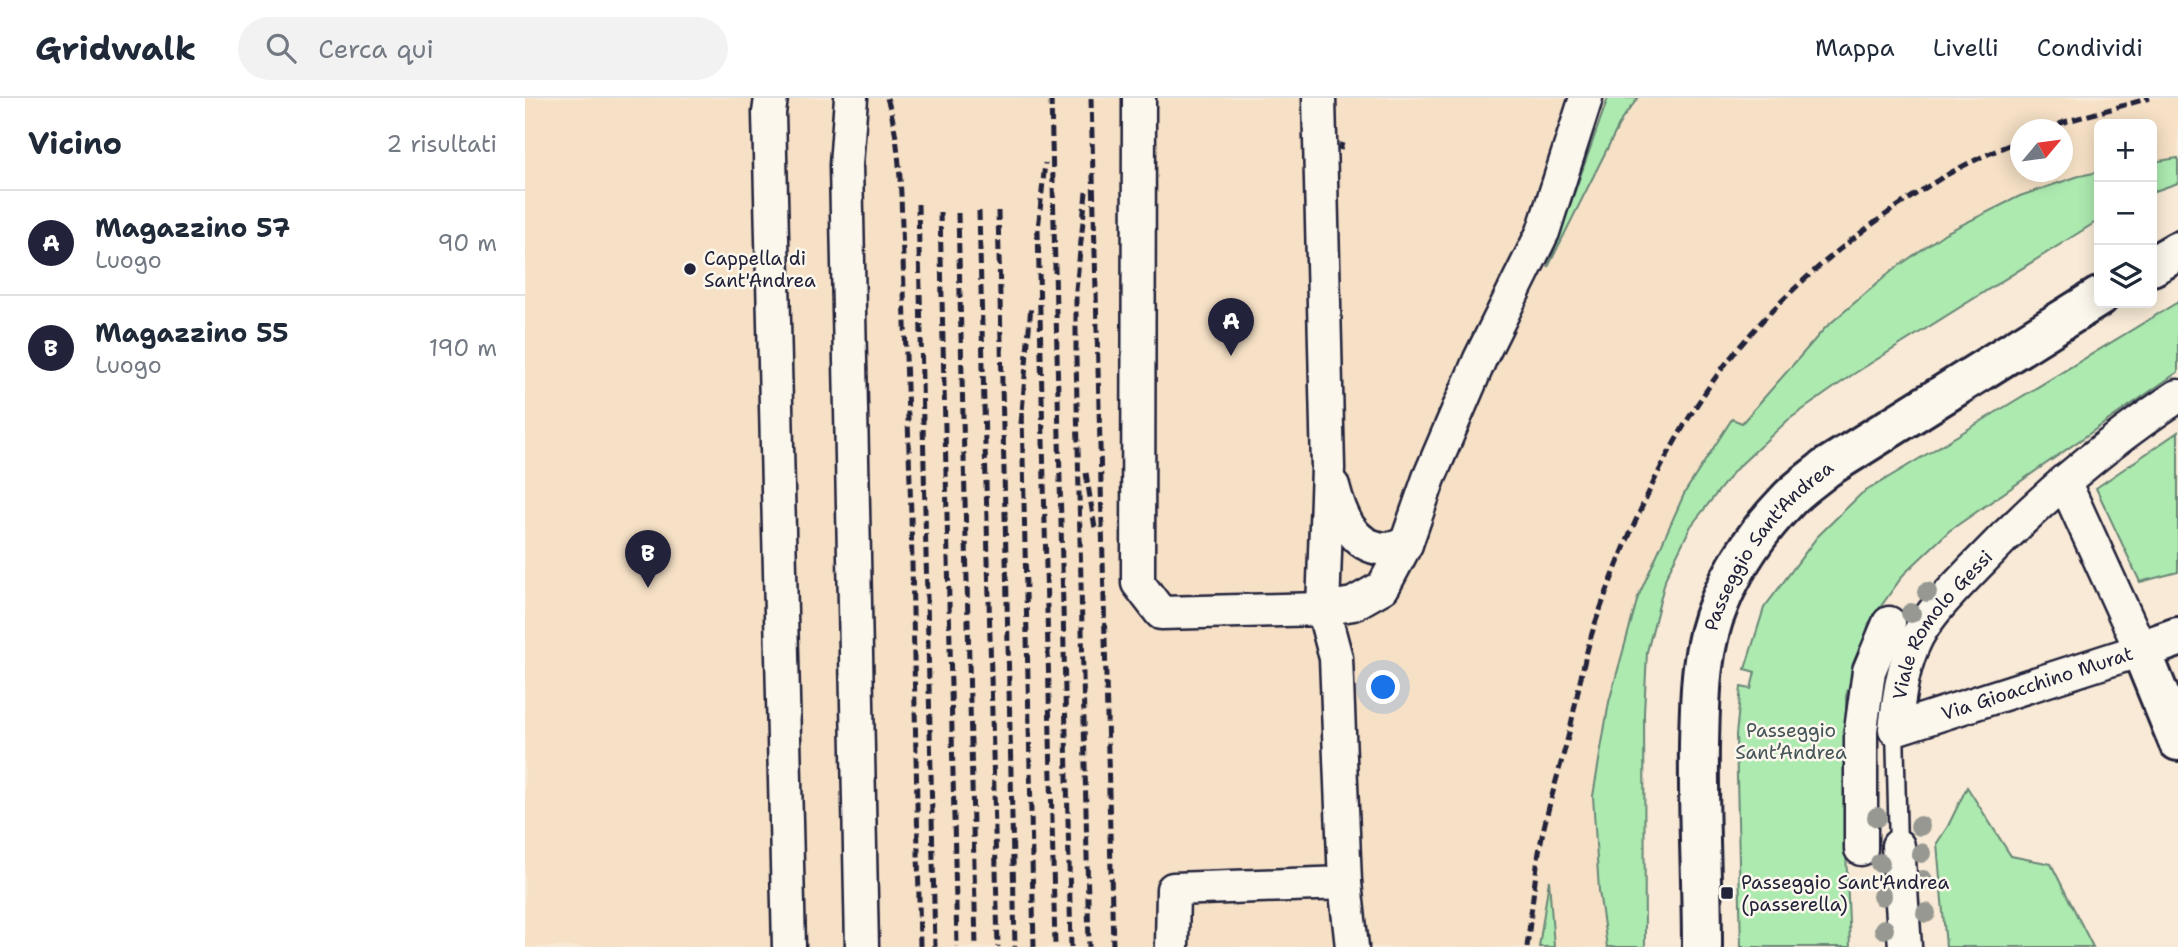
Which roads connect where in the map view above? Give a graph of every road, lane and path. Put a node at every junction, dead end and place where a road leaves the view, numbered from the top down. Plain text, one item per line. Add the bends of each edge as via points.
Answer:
1 (771, 98) edge
2 (851, 98) edge
3 (1139, 98) edge
4 (1319, 98) edge
5 (1586, 98) edge
6 (2178, 251) edge
7 (2157, 262) edge
8 (2094, 300) edge
9 (2178, 396) edge
10 (1328, 468) junction
11 (2064, 481) junction
12 (1406, 544) junction
13 (1323, 609) junction
14 (1889, 623) dead end
15 (2178, 637) edge
16 (2141, 650) junction
17 (1895, 729) junction
18 (2178, 741) edge
19 (1898, 846) joint
20 (1861, 849) dead end
21 (1345, 883) junction
22 (789, 947) edge
23 (862, 947) edge
24 (1172, 947) edge
25 (1352, 947) edge
26 (1702, 947) edge
27 (1905, 947) edge

1 - 22 street
2 - 23 street via 846,165
3 - 13 street via 1138,583 1161,613
4 - 10 street
5 - 12 street via 1543,232 1480,359
6 - 7 main road
8 - 26 main road, Passeggio Sant'Andrea via 1826,468 1787,500 1733,574 1705,650 1700,701
9 - 11 street, Viale Romolo Gessi
10 - 12 street via 1340,514 1361,542 1385,549
10 - 13 street
11 - 16 street
11 - 17 street, Viale Romolo Gessi via 1954,589 1918,636 1900,684
12 - 13 street via 1383,587 1353,604
13 - 21 street via 1336,658
14 - 20 street, Viale Romolo Gessi via 1869,671 1861,730
15 - 16 main road, Via Gioacchino Murat
16 - 17 street, Via Gioacchino Murat
16 - 18 main road
17 - 19 lane, Viale Romolo Gessi
19 - 27 street, Viale Romolo Gessi
21 - 24 street via 1173,889
21 - 25 street

